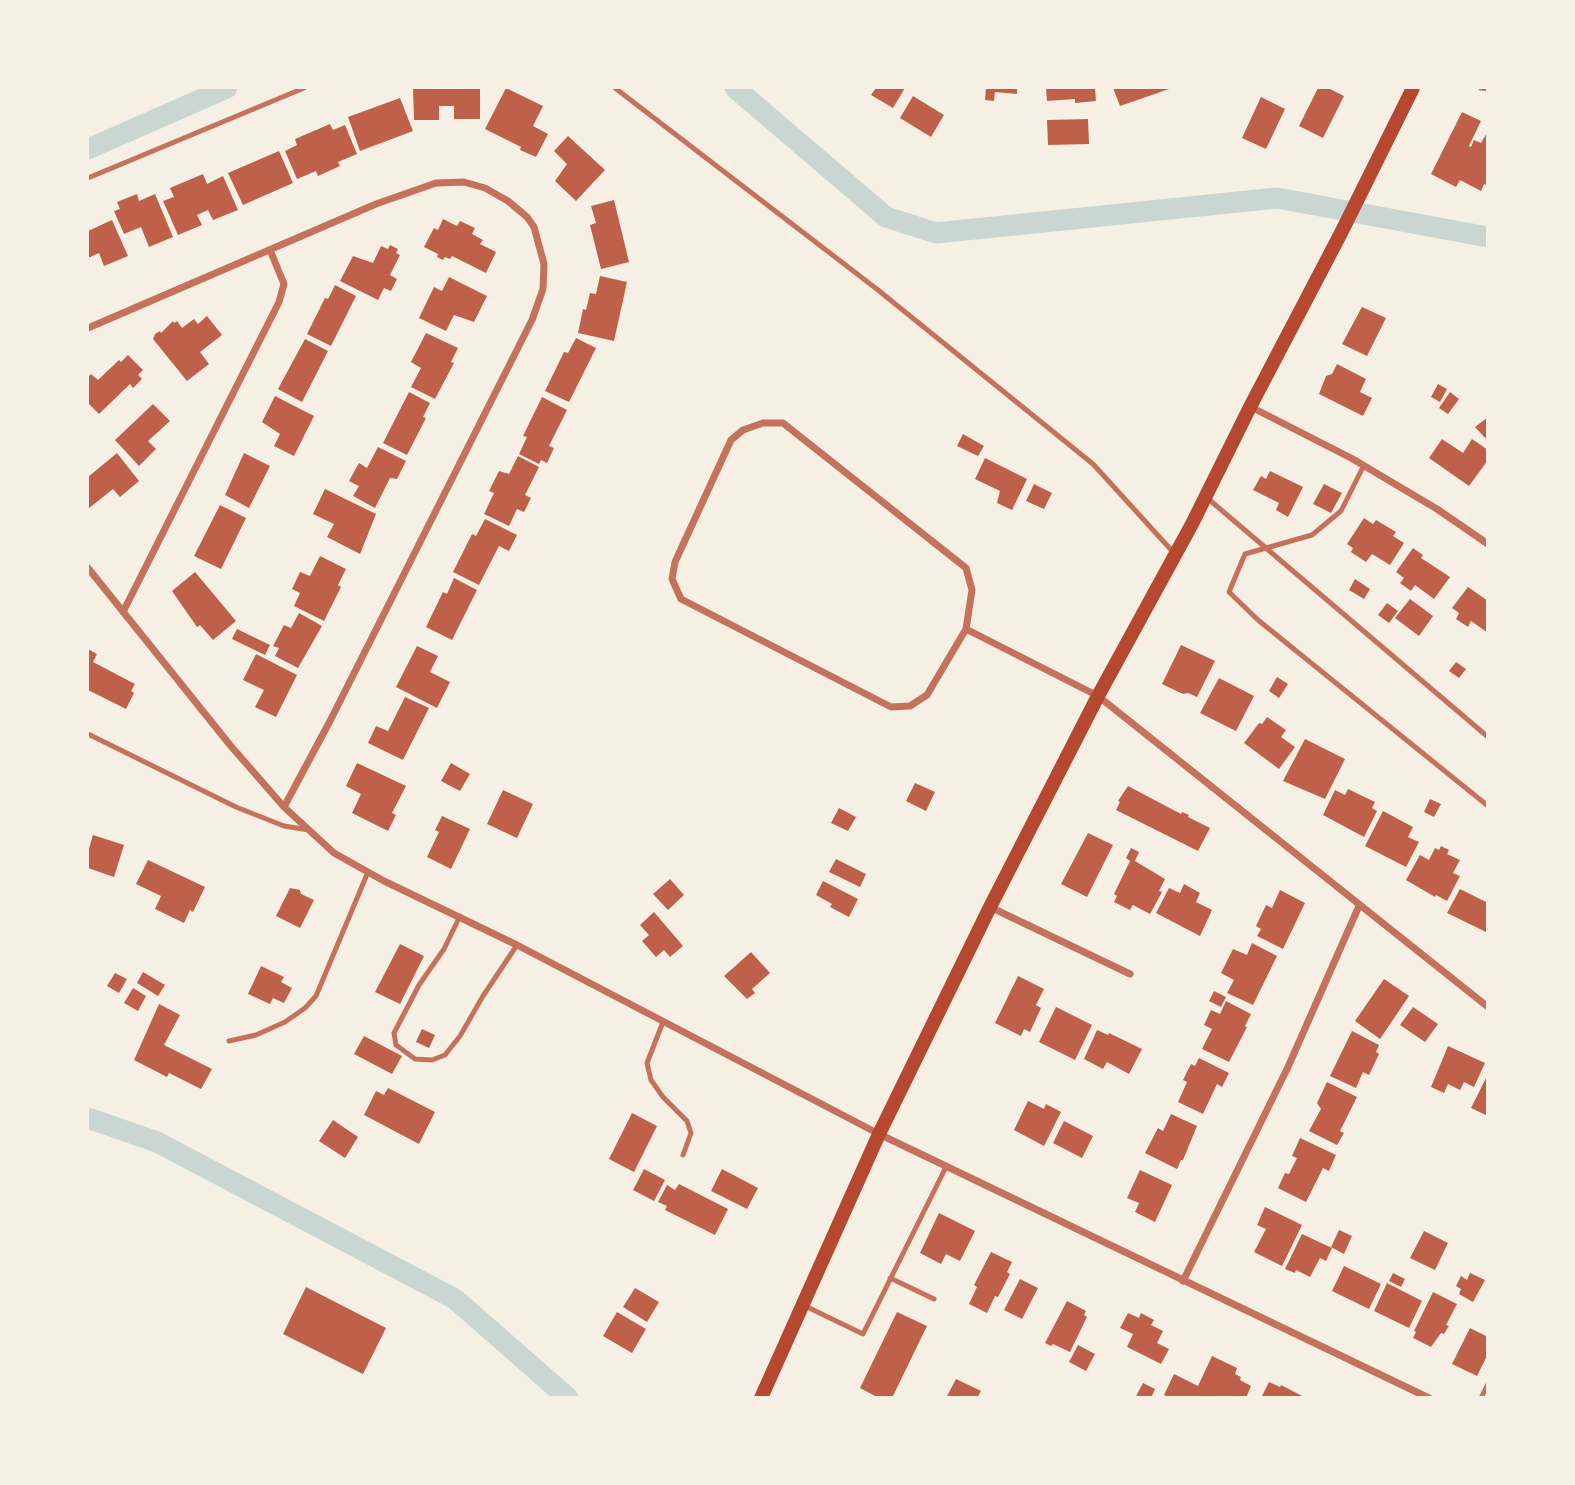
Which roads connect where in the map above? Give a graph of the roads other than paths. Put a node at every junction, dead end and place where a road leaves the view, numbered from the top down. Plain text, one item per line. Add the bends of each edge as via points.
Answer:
1 (304, 88) edge
2 (615, 88) edge
3 (1413, 88) edge
4 (1481, 88) edge
5 (1488, 89) edge
6 (88, 178) edge
7 (270, 250) junction
8 (88, 328) edge
9 (1250, 407) junction
10 (1364, 466) junction
11 (1206, 497) junction
12 (1488, 544) edge
13 (1268, 549) junction
14 (1175, 555) junction
15 (88, 568) edge
16 (123, 612) junction
17 (967, 629) junction
18 (1098, 696) junction
19 (88, 734) edge
20 (1488, 737) edge
21 (1488, 806) edge
22 (284, 807) junction
23 (309, 830) junction
24 (369, 872) junction
25 (1359, 906) junction
26 (990, 907) junction
27 (460, 916) junction
28 (517, 945) junction
29 (1130, 974) dead end
30 (1488, 1007) edge
31 (663, 1022) junction
32 (229, 1041) dead end
33 (879, 1134) junction
34 (682, 1155) dead end
35 (946, 1167) junction
36 (890, 1278) junction
37 (1183, 1281) junction
38 (934, 1299) dead end
39 (803, 1304) junction
40 (1488, 1384) edge
41 (761, 1398) edge
42 (1429, 1398) edge
43 (1481, 1398) edge

1 - 6 lane
2 - 14 lane via 878,290 1093,464
3 - 9 main road
4 - 5 lane
7 - 8 street
7 - 16 street via 284,284 279,302
7 - 22 street via 376,204 436,183 464,182 485,188 519,209 534,227 544,264 543,289 532,320
9 - 10 street
9 - 11 main road
10 - 12 street
10 - 13 lane via 1341,511 1312,535
11 - 13 lane
11 - 14 main road
13 - 20 lane
13 - 21 lane via 1245,554 1228,592
14 - 18 main road
15 - 16 street
16 - 22 street
17 - 17 street via 927,695 909,706 891,707 681,599 672,579 675,562 731,440 763,423 783,423 966,568 972,590
17 - 18 street
18 - 25 street
18 - 26 main road
19 - 23 lane via 236,807 284,826
22 - 23 street
23 - 24 street via 334,853
24 - 27 street
24 - 32 lane via 316,996 285,1022
25 - 30 street
25 - 37 street via 1288,1067
26 - 29 street
26 - 33 main road
27 - 28 street
27 - 28 lane via 394,1033 396,1045 415,1059 445,1055
28 - 31 street
31 - 33 street
31 - 34 lane via 647,1063 651,1080 687,1121 691,1133
33 - 35 street
33 - 39 main road
35 - 36 lane
35 - 37 street
36 - 38 lane
36 - 39 lane via 863,1334
37 - 42 street
39 - 41 main road
40 - 43 lane

